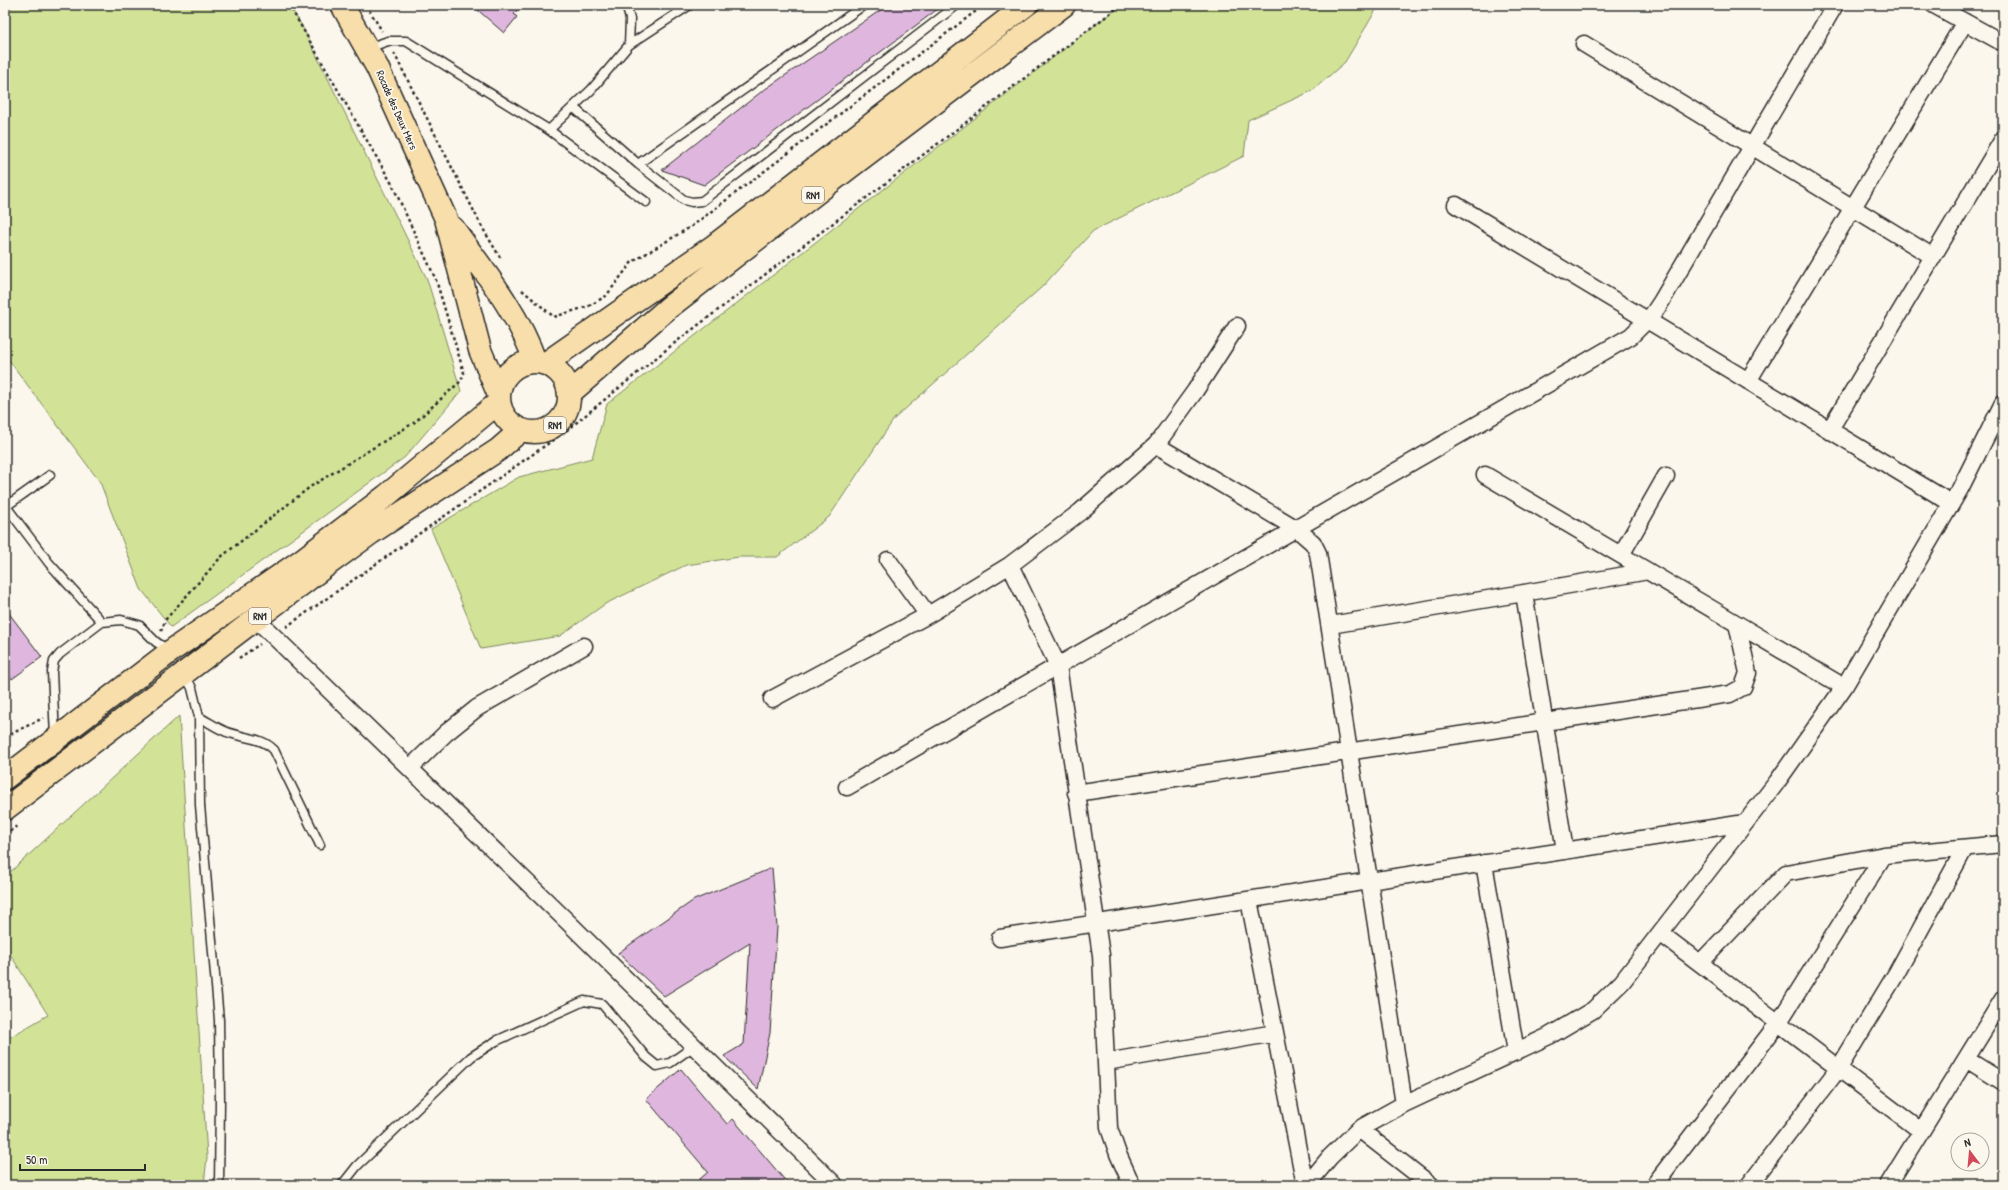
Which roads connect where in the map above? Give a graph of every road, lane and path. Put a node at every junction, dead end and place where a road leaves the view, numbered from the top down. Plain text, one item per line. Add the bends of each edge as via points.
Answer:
1 (289, 5) edge
2 (342, 5) edge
3 (366, 5) edge
4 (626, 5) edge
5 (690, 5) edge
6 (864, 5) edge
7 (957, 5) edge
8 (1026, 5) edge
9 (1064, 5) edge
10 (1121, 5) edge
11 (1835, 5) edge
12 (1934, 5) edge
13 (1965, 22) junction
14 (388, 41) junction
15 (2003, 43) edge
16 (1584, 44) dead end
17 (629, 45) junction
18 (367, 49) junction
19 (573, 108) junction
20 (549, 130) junction
21 (2003, 139) edge
22 (1753, 147) junction
23 (638, 164) junction
24 (646, 202) dead end
25 (1456, 205) dead end
26 (1853, 208) junction
27 (446, 219) junction
28 (1932, 256) junction
29 (1647, 320) junction
30 (1237, 326) dead end
31 (541, 362) junction
32 (1748, 381) junction
33 (569, 394) junction
34 (499, 398) junction
35 (2003, 403) edge
36 (521, 430) junction
37 (1829, 431) junction
38 (1156, 445) junction
39 (50, 475) dead end
40 (1485, 475) dead end
41 (1666, 476) dead end
42 (1951, 503) junction
43 (5, 506) edge
44 (1297, 529) junction
45 (1622, 555) junction
46 (888, 560) dead end
47 (1010, 565) junction
48 (1648, 571) junction
49 (1524, 594) junction
50 (928, 615) junction
51 (256, 619) junction
52 (102, 622) junction
53 (1737, 624) junction
54 (1330, 625) junction
55 (273, 636) junction
56 (584, 646) dead end
57 (163, 647) junction
58 (236, 660) dead end
59 (1058, 666) junction
60 (184, 672) junction
61 (1844, 686) junction
62 (772, 699) dead end
63 (55, 713) junction
64 (199, 717) junction
65 (1545, 722) junction
66 (5, 737) edge
67 (55, 740) junction
68 (1350, 751) junction
69 (410, 768) junction
70 (5, 778) edge
71 (847, 787) dead end
72 (1076, 793) junction
73 (11, 817) edge
74 (1745, 823) junction
75 (5, 835) edge
76 (2003, 844) edge
77 (320, 845) dead end
78 (1965, 848) junction
79 (1565, 851) junction
80 (1884, 855) junction
81 (1484, 863) junction
82 (1370, 881) junction
83 (1249, 900) junction
84 (1096, 923) junction
85 (1660, 933) junction
86 (1000, 938) dead end
87 (1700, 963) junction
88 (2003, 999) edge
89 (1779, 1022) junction
90 (1275, 1034) junction
91 (694, 1046) junction
92 (1516, 1052) junction
93 (1966, 1059) junction
94 (1106, 1062) junction
95 (1838, 1068) junction
96 (2003, 1082) edge
97 (1404, 1104) junction
98 (1359, 1129) junction
99 (1921, 1131) junction
100 (218, 1185) edge
101 (342, 1185) edge
102 (835, 1185) edge
103 (1132, 1185) edge
104 (1306, 1185) edge
105 (1431, 1185) edge
106 (1654, 1185) edge
107 (1749, 1185) edge
108 (1888, 1185) edge

1 - 57 path via 392,184 436,280 464,373 461,381 415,422 310,488 221,557 166,619
2 - 18 highway, Rocade des Deux Mers
3 - 14 path
4 - 17 lane via 630,19
5 - 17 lane
6 - 23 lane
7 - 23 lane via 702,201 684,200
8 - 31 highway, RN1 via 715,245
9 - 33 highway, RN1 via 850,166 668,308
10 - 55 path via 672,345 566,431
11 - 22 street
12 - 13 street
13 - 15 street
13 - 26 street
14 - 18 lane
14 - 20 lane via 406,41
16 - 22 street
17 - 19 lane
18 - 27 highway, Rocade des Deux Mers
19 - 20 lane
19 - 23 lane
20 - 24 lane
21 - 28 street
22 - 26 street
22 - 29 street via 1661,302
25 - 29 street
26 - 28 street
26 - 32 street
27 - 31 highway, Rocade des Deux Mers via 495,286
27 - 34 highway, Rocade des Deux Mers via 480,350
28 - 37 street
29 - 32 street
29 - 44 street via 1631,336 1615,346
30 - 38 street
31 - 33 highway via 556,370 565,380
31 - 34 highway, RN1 via 518,365 510,371 504,378
32 - 37 street
33 - 36 highway, RN1 via 568,404 559,422 541,432
34 - 36 highway via 501,413 510,424
34 - 57 highway, RN1 via 386,496 302,560
35 - 42 street
36 - 51 highway, RN1 via 498,450 371,533
37 - 42 street
38 - 44 street
38 - 47 street via 1080,512
39 - 43 lane
40 - 45 street
41 - 45 street
42 - 61 street
43 - 52 lane via 50,563
44 - 54 street via 1313,543 1318,553
44 - 59 street
45 - 48 street
46 - 50 street
47 - 50 street
47 - 59 street
48 - 49 street
48 - 53 street
49 - 54 street
49 - 65 street
50 - 62 street
51 - 55 street
51 - 60 highway, RN1
52 - 57 lane via 128,621 139,625
52 - 63 lane via 54,661 52,672
53 - 61 street
53 - 65 street via 1748,673 1746,681 1737,692
54 - 68 street
55 - 58 path
55 - 69 street
56 - 69 street via 477,708 446,733
57 - 67 highway, RN1
59 - 71 street
59 - 72 street
60 - 64 lane via 192,688
60 - 73 highway, RN1
61 - 74 street
63 - 66 path
63 - 67 lane
64 - 77 lane via 229,733 270,745
64 - 100 lane via 200,805 219,1020
65 - 68 street
65 - 79 street
67 - 70 highway, RN1
68 - 72 street
68 - 82 street
69 - 91 street
72 - 84 street
73 - 75 path
74 - 79 street
74 - 85 street
76 - 78 street
78 - 80 street
78 - 95 street via 1896,974
79 - 81 street
80 - 87 street via 1786,873
80 - 89 street
81 - 82 street
81 - 92 street
82 - 83 street
82 - 97 street
83 - 84 street
83 - 90 street
84 - 86 street
84 - 94 street via 1101,955
85 - 87 street
85 - 92 street via 1622,982 1593,1010
87 - 89 street
88 - 93 street
89 - 95 street
89 - 106 street
90 - 94 street
90 - 104 street
91 - 101 lane via 670,1063 657,1066 646,1057 602,1004 584,1001 496,1041 471,1057 357,1166
91 - 102 street
92 - 97 street
93 - 96 street
93 - 99 street
94 - 103 street via 1110,1128
95 - 99 street
95 - 107 street
97 - 98 street
98 - 104 street
98 - 105 street
99 - 108 street

